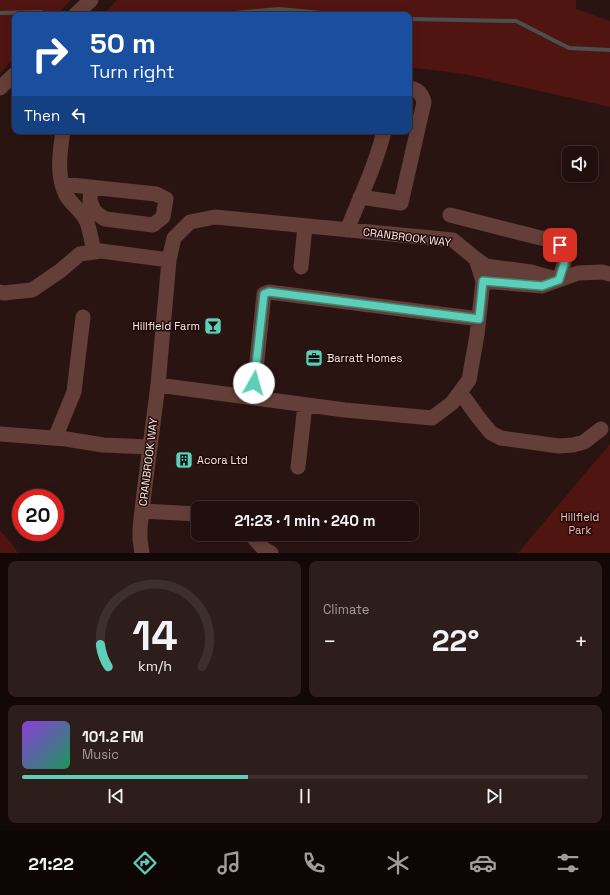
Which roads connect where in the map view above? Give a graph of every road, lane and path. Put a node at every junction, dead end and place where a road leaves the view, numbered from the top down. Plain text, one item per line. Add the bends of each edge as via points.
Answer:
1 (91, 0) edge
2 (78, 12) edge
3 (12, 77) edge
4 (0, 88) edge
5 (412, 88) edge
6 (63, 134) edge
7 (383, 134) edge
8 (62, 184) junction
9 (91, 187) junction
10 (360, 197) junction
11 (450, 214) dead end
12 (305, 226) junction
13 (348, 230) junction
14 (94, 252) junction
15 (476, 259) junction
16 (170, 260) junction
17 (301, 267) dead end
18 (610, 274) edge
19 (559, 280) junction
20 (483, 281) junction
21 (0, 292) edge
22 (83, 317) dead end
23 (479, 319) junction
24 (158, 385) junction
25 (460, 392) junction
26 (252, 398) junction
27 (305, 405) junction
28 (601, 429) dead end
29 (0, 434) edge
30 (55, 438) junction
31 (150, 447) junction
32 (298, 467) dead end
33 (142, 511) junction
34 (191, 514) edge
35 (257, 541) edge
36 (139, 548) edge
37 (148, 553) edge
38 (271, 553) edge

1 - 2 street
3 - 4 street
5 - 10 street via 420,92 424,102 401,203
6 - 8 street via 60,151
7 - 10 street
8 - 9 street
8 - 14 street via 87,222
9 - 9 street via 156,194 166,199 163,217 153,225 105,219 95,212 90,201
10 - 13 street
11 - 19 street via 560,245 565,255
12 - 13 street, CRANBROOK WAY
12 - 16 street, CRANBROOK WAY via 215,217 190,222 174,238
12 - 17 street
13 - 15 street, CRANBROOK WAY via 453,240
14 - 16 street
14 - 21 street via 80,254 32,290
15 - 19 street, CRANBROOK WAY via 486,266 531,272
15 - 20 street
16 - 24 street, CRANBROOK WAY
18 - 19 street via 578,273
19 - 20 street via 542,286
20 - 23 street
22 - 30 street via 74,392
23 - 25 street via 469,380
23 - 26 street via 269,292 264,294
24 - 26 street
24 - 31 street, CRANBROOK WAY
25 - 27 street via 452,403 432,418
25 - 28 street via 490,432 501,438 559,446 573,445 584,442
26 - 27 street
27 - 32 street
29 - 30 street
30 - 31 street via 103,445
31 - 33 street, CRANBROOK WAY
33 - 34 street
33 - 36 street, CRANBROOK WAY
35 - 38 street
36 - 37 street

